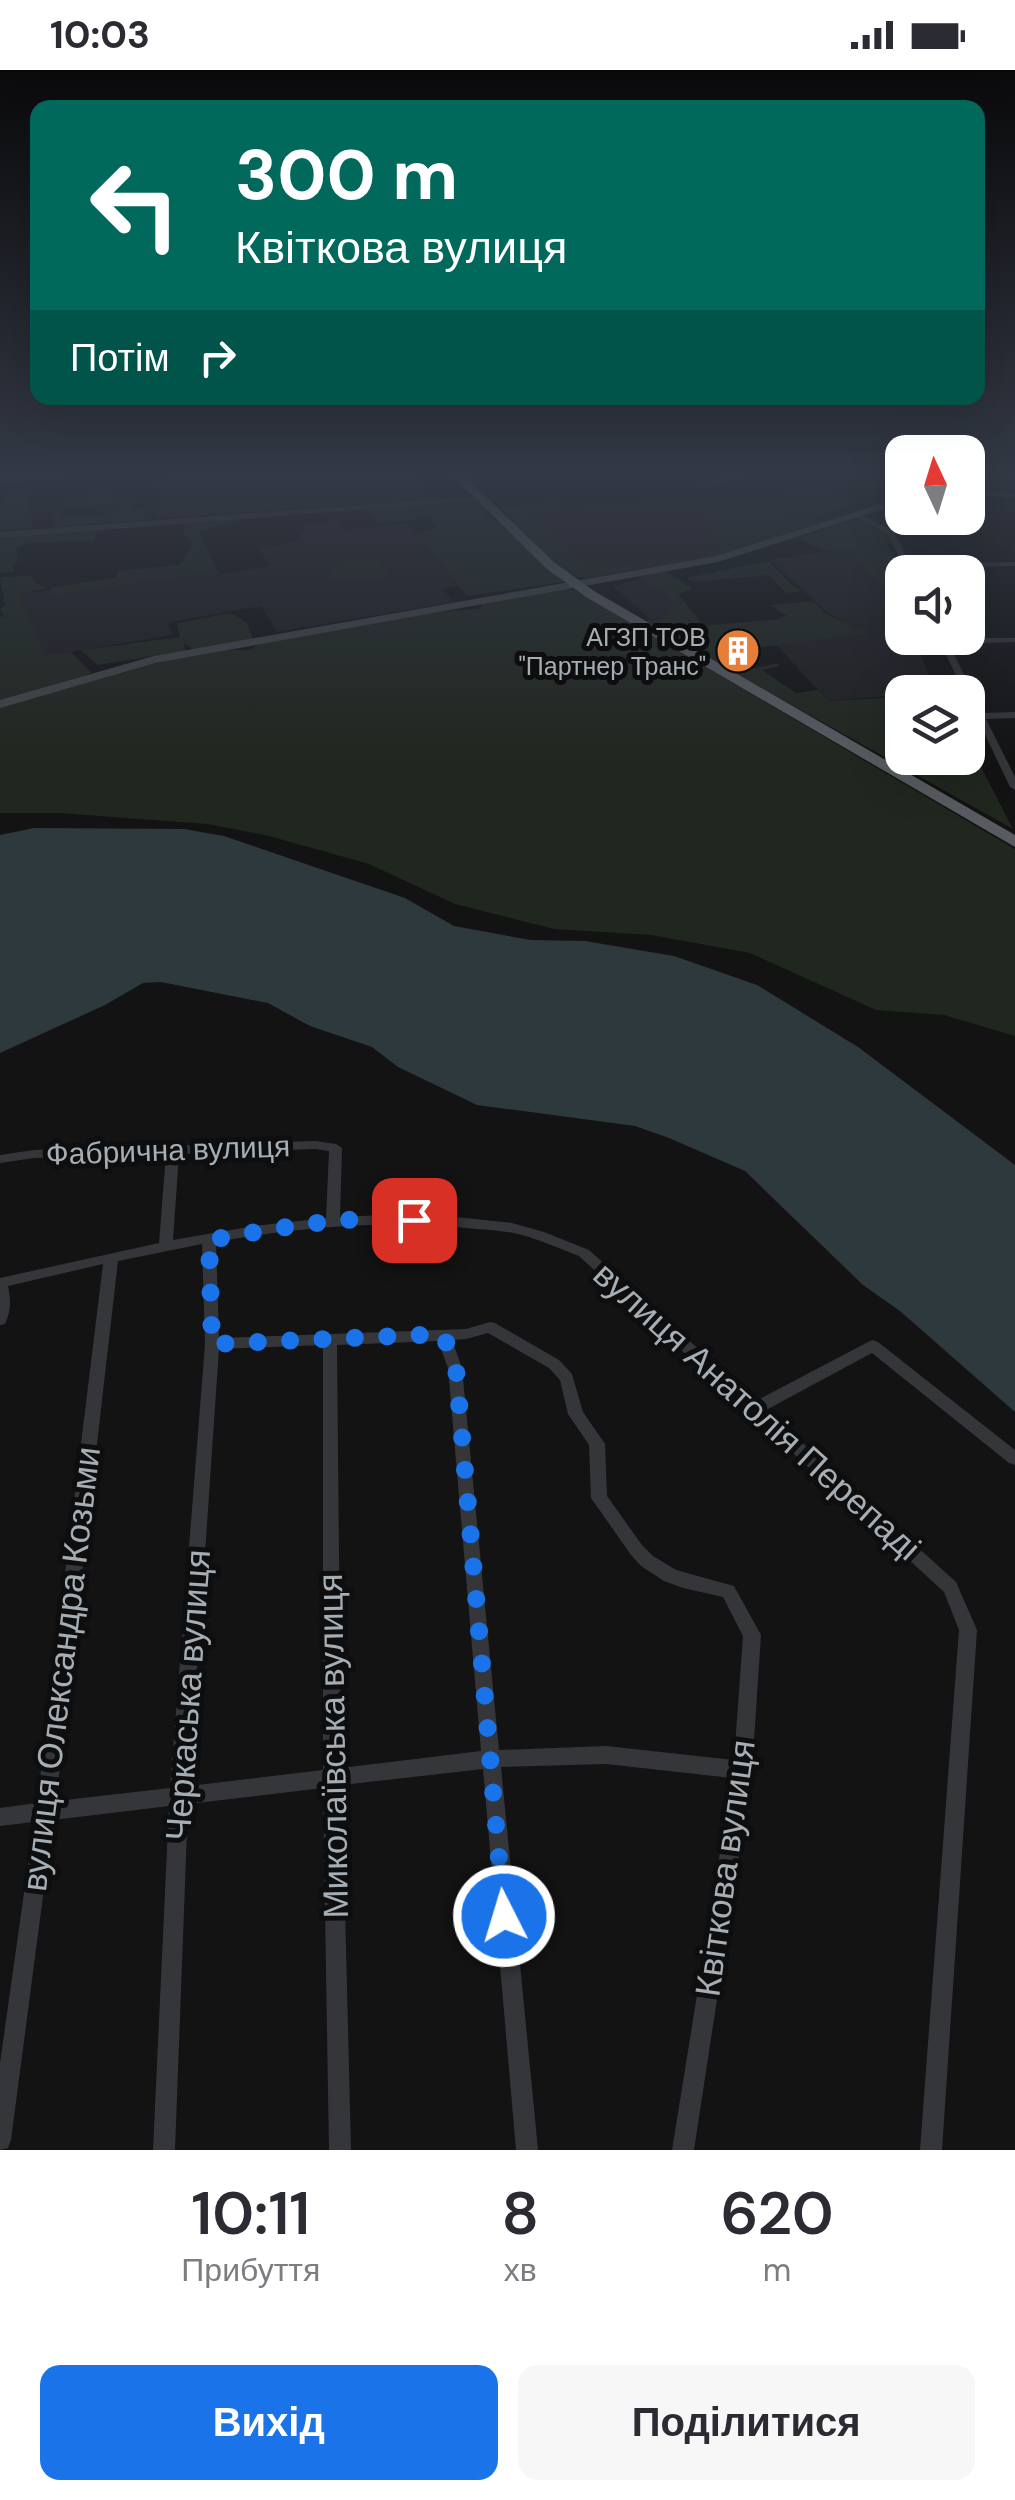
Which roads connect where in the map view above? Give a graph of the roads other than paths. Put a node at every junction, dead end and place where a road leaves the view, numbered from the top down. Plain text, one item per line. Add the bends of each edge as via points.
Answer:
1 (560, 571) edge
2 (645, 571) edge
3 (574, 584) junction
4 (985, 640) edge
5 (1015, 640) edge
6 (0, 704) edge
7 (1015, 715) edge
8 (985, 716) edge
9 (985, 724) edge
10 (1015, 787) edge
11 (1015, 842) edge
12 (174, 1150) junction
13 (0, 1159) edge
14 (333, 1220) junction
15 (209, 1240) junction
16 (166, 1246) junction
17 (110, 1258) junction
18 (0, 1283) edge
19 (0, 1320) edge
20 (443, 1334) junction
21 (330, 1342) junction
22 (212, 1344) junction
23 (755, 1410) junction
24 (1015, 1460) edge
25 (489, 1759) junction
26 (743, 1770) junction
27 (332, 1777) junction
28 (179, 1798) junction
29 (44, 1812) junction
30 (0, 1817) edge
31 (0, 2140) edge
32 (164, 2150) edge
33 (340, 2150) edge
34 (527, 2150) edge
35 (683, 2150) edge
36 (931, 2150) edge

1 - 3 highway
2 - 3 main road
3 - 6 main road via 154,660
3 - 11 highway
4 - 5 street
7 - 8 street
9 - 10 street
12 - 13 street, Фабрична вулиця
12 - 14 street, Фабрична вулиця via 336,1148
12 - 16 street
14 - 15 street, вулиця Анатолія Перепаді
14 - 23 street, вулиця Анатолія Перепаді via 381,1217 515,1228 584,1253
15 - 16 street, вулиця Анатолія Перепаді
15 - 22 street, Черкаська вулиця
16 - 17 street, вулиця Анатолія Перепаді
17 - 18 street, вулиця Анатолія Перепаді
17 - 29 street, вулиця Олександра Козьми
18 - 19 street
20 - 21 street
20 - 25 street via 456,1368
20 - 26 street, Квіткова вулиця via 490,1327 554,1364 567,1378 576,1414 596,1444 598,1498 626,1535 652,1567 676,1580 728,1591 752,1635
21 - 22 street
21 - 27 street, Миколаївська вулиця
22 - 28 street, Черкаська вулиця
23 - 24 street via 873,1346
23 - 36 street, вулиця Анатолія Перепаді via 950,1587 968,1630
25 - 26 street via 606,1755
25 - 27 street
25 - 34 street
26 - 35 street, Квіткова вулиця
27 - 28 street
27 - 33 street, Миколаївська вулиця
28 - 29 street
28 - 32 street, Черкаська вулиця
29 - 30 street
29 - 31 street, вулиця Олександра Козьми

